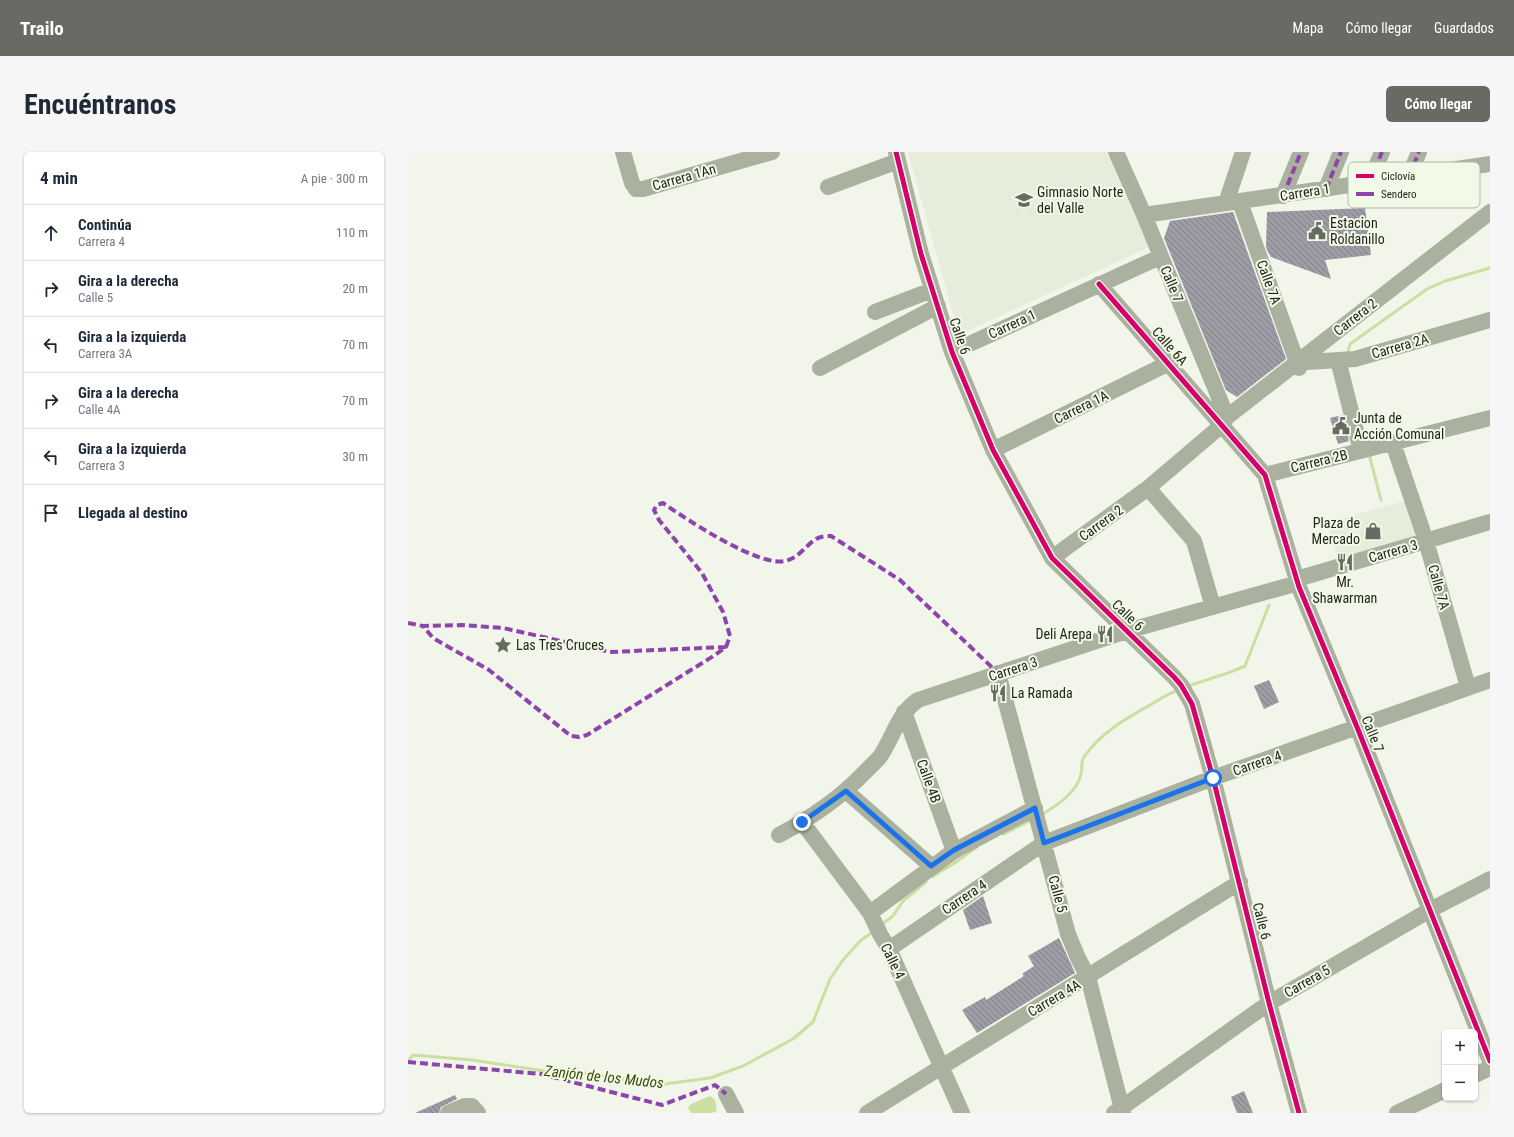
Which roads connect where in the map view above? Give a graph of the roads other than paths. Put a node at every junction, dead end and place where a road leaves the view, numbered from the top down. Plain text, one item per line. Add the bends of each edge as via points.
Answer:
1 (623, 152) edge
2 (772, 152) edge
3 (1116, 152) edge
4 (1242, 152) edge
5 (1301, 152) edge
6 (1341, 152) edge
7 (1382, 152) edge
8 (1419, 152) edge
9 (897, 156) edge
10 (1378, 162) edge
11 (1415, 162) edge
12 (1490, 164) edge
13 (1480, 165) edge
14 (1348, 185) edge
15 (828, 187) dead end
16 (1326, 189) junction
17 (1283, 196) junction
18 (1233, 202) junction
19 (1490, 212) edge
20 (1144, 215) junction
21 (1490, 220) edge
22 (1160, 257) junction
23 (1099, 284) junction
24 (932, 290) junction
25 (938, 306) junction
26 (875, 312) dead end
27 (1490, 320) edge
28 (952, 352) junction
29 (1345, 360) junction
30 (1169, 363) junction
31 (1301, 364) junction
32 (820, 368) dead end
33 (1490, 418) edge
34 (1225, 421) junction
35 (1374, 447) junction
36 (993, 450) junction
37 (1265, 475) junction
38 (1148, 488) junction
39 (1490, 522) edge
40 (1490, 531) edge
41 (1427, 545) junction
42 (1052, 558) junction
43 (1298, 583) junction
44 (1213, 607) junction
45 (1127, 631) junction
46 (998, 673) junction
47 (1490, 680) edge
48 (1468, 687) junction
49 (904, 712) junction
50 (1357, 727) junction
51 (1213, 778) junction
52 (846, 791) junction
53 (1037, 814) junction
54 (802, 822) junction
55 (780, 835) dead end
56 (1044, 843) junction
57 (954, 850) junction
58 (931, 866) junction
59 (1490, 879) edge
60 (1240, 882) junction
61 (1430, 910) junction
62 (872, 916) junction
63 (889, 949) junction
64 (1088, 977) junction
65 (1269, 1003) junction
66 (1490, 1061) edge
67 (942, 1065) junction
68 (1490, 1068) edge
69 (1478, 1074) edge
70 (1442, 1091) edge
71 (726, 1094) dead end
72 (1120, 1111) edge
73 (477, 1112) edge
74 (448, 1113) edge
75 (736, 1113) edge
76 (867, 1113) edge
77 (962, 1113) edge
78 (1299, 1113) edge
79 (1397, 1113) edge

1 - 2 street, Carrera 1An via 636,189
3 - 20 street, Calle 7
4 - 18 street
5 - 17 street
6 - 16 street
7 - 10 street
8 - 11 street
9 - 15 street
9 - 24 street, Calle 6
12 - 13 street, Carrera 1
14 - 16 street, Carrera 1
16 - 17 street, Carrera 1
17 - 18 street, Carrera 1
18 - 20 street, Carrera 1
18 - 31 street, Calle 7A
19 - 31 street, Carrera 2
20 - 22 street, Calle 7
21 - 31 street, Carrera 2
22 - 23 street, Carrera 1
22 - 34 street, Calle 7
23 - 28 street, Carrera 1
23 - 30 street, Calle 6A
24 - 25 street, Calle 6
24 - 26 street
25 - 28 street, Calle 6
25 - 32 street
27 - 29 street, Carrera 2A
28 - 36 street, Calle 6
29 - 31 street, Carrera 2A
29 - 35 street, Calle 7A
30 - 34 street, Calle 6A
30 - 36 street, Carrera 1A
31 - 34 street, Carrera 2 via 1230,422
33 - 35 street, Carrera 2B
34 - 37 street, Calle 7
34 - 38 street, Carrera 2
35 - 37 street, Carrera 2B
35 - 41 street, Calle 7A
36 - 42 street, Calle 6
37 - 43 street, Calle 7
38 - 42 street, Carrera 2
38 - 44 street via 1194,541
39 - 41 street, Carrera 3
40 - 41 street, Carrera 3
41 - 43 street, Carrera 3
41 - 48 street, Calle 7A
42 - 45 street, Calle 6
43 - 44 street, Carrera 3
43 - 50 street, Calle 7
44 - 45 street, Carrera 3
45 - 46 street, Carrera 3
45 - 51 street, Calle 6 via 1184,690 1192,704
46 - 49 street, Carrera 3 via 918,700
46 - 53 street, Calle 5
47 - 48 street, Carrera 4
48 - 50 street, Carrera 4
49 - 52 street, Carrera 3 via 878,759
49 - 57 street, Calle 4B
50 - 51 street, Carrera 4
50 - 61 street, Calle 7
51 - 56 street, Carrera 4
51 - 60 street, Calle 6
52 - 54 street, Carrera 3
52 - 58 street
53 - 56 street, Calle 5
53 - 57 street
54 - 55 street, Carrera 3
54 - 62 street, Calle 4
56 - 63 street, Carrera 4
56 - 64 street, Calle 5 via 1068,934
57 - 58 street
58 - 62 street
59 - 61 street, Carrera 5
60 - 64 street, Carrera 4A
60 - 65 street, Calle 6
61 - 65 street, Carrera 5
61 - 66 street, Calle 7
62 - 63 street, Calle 4
63 - 67 street, Calle 4
64 - 67 street, Carrera 4A
64 - 72 street, Calle 5
65 - 72 street, Carrera 5
65 - 78 street, Calle 6
67 - 76 street, Carrera 4A
67 - 77 street, Calle 4
68 - 69 street
70 - 79 street
71 - 75 street
73 - 74 street via 472,1106 465,1106

